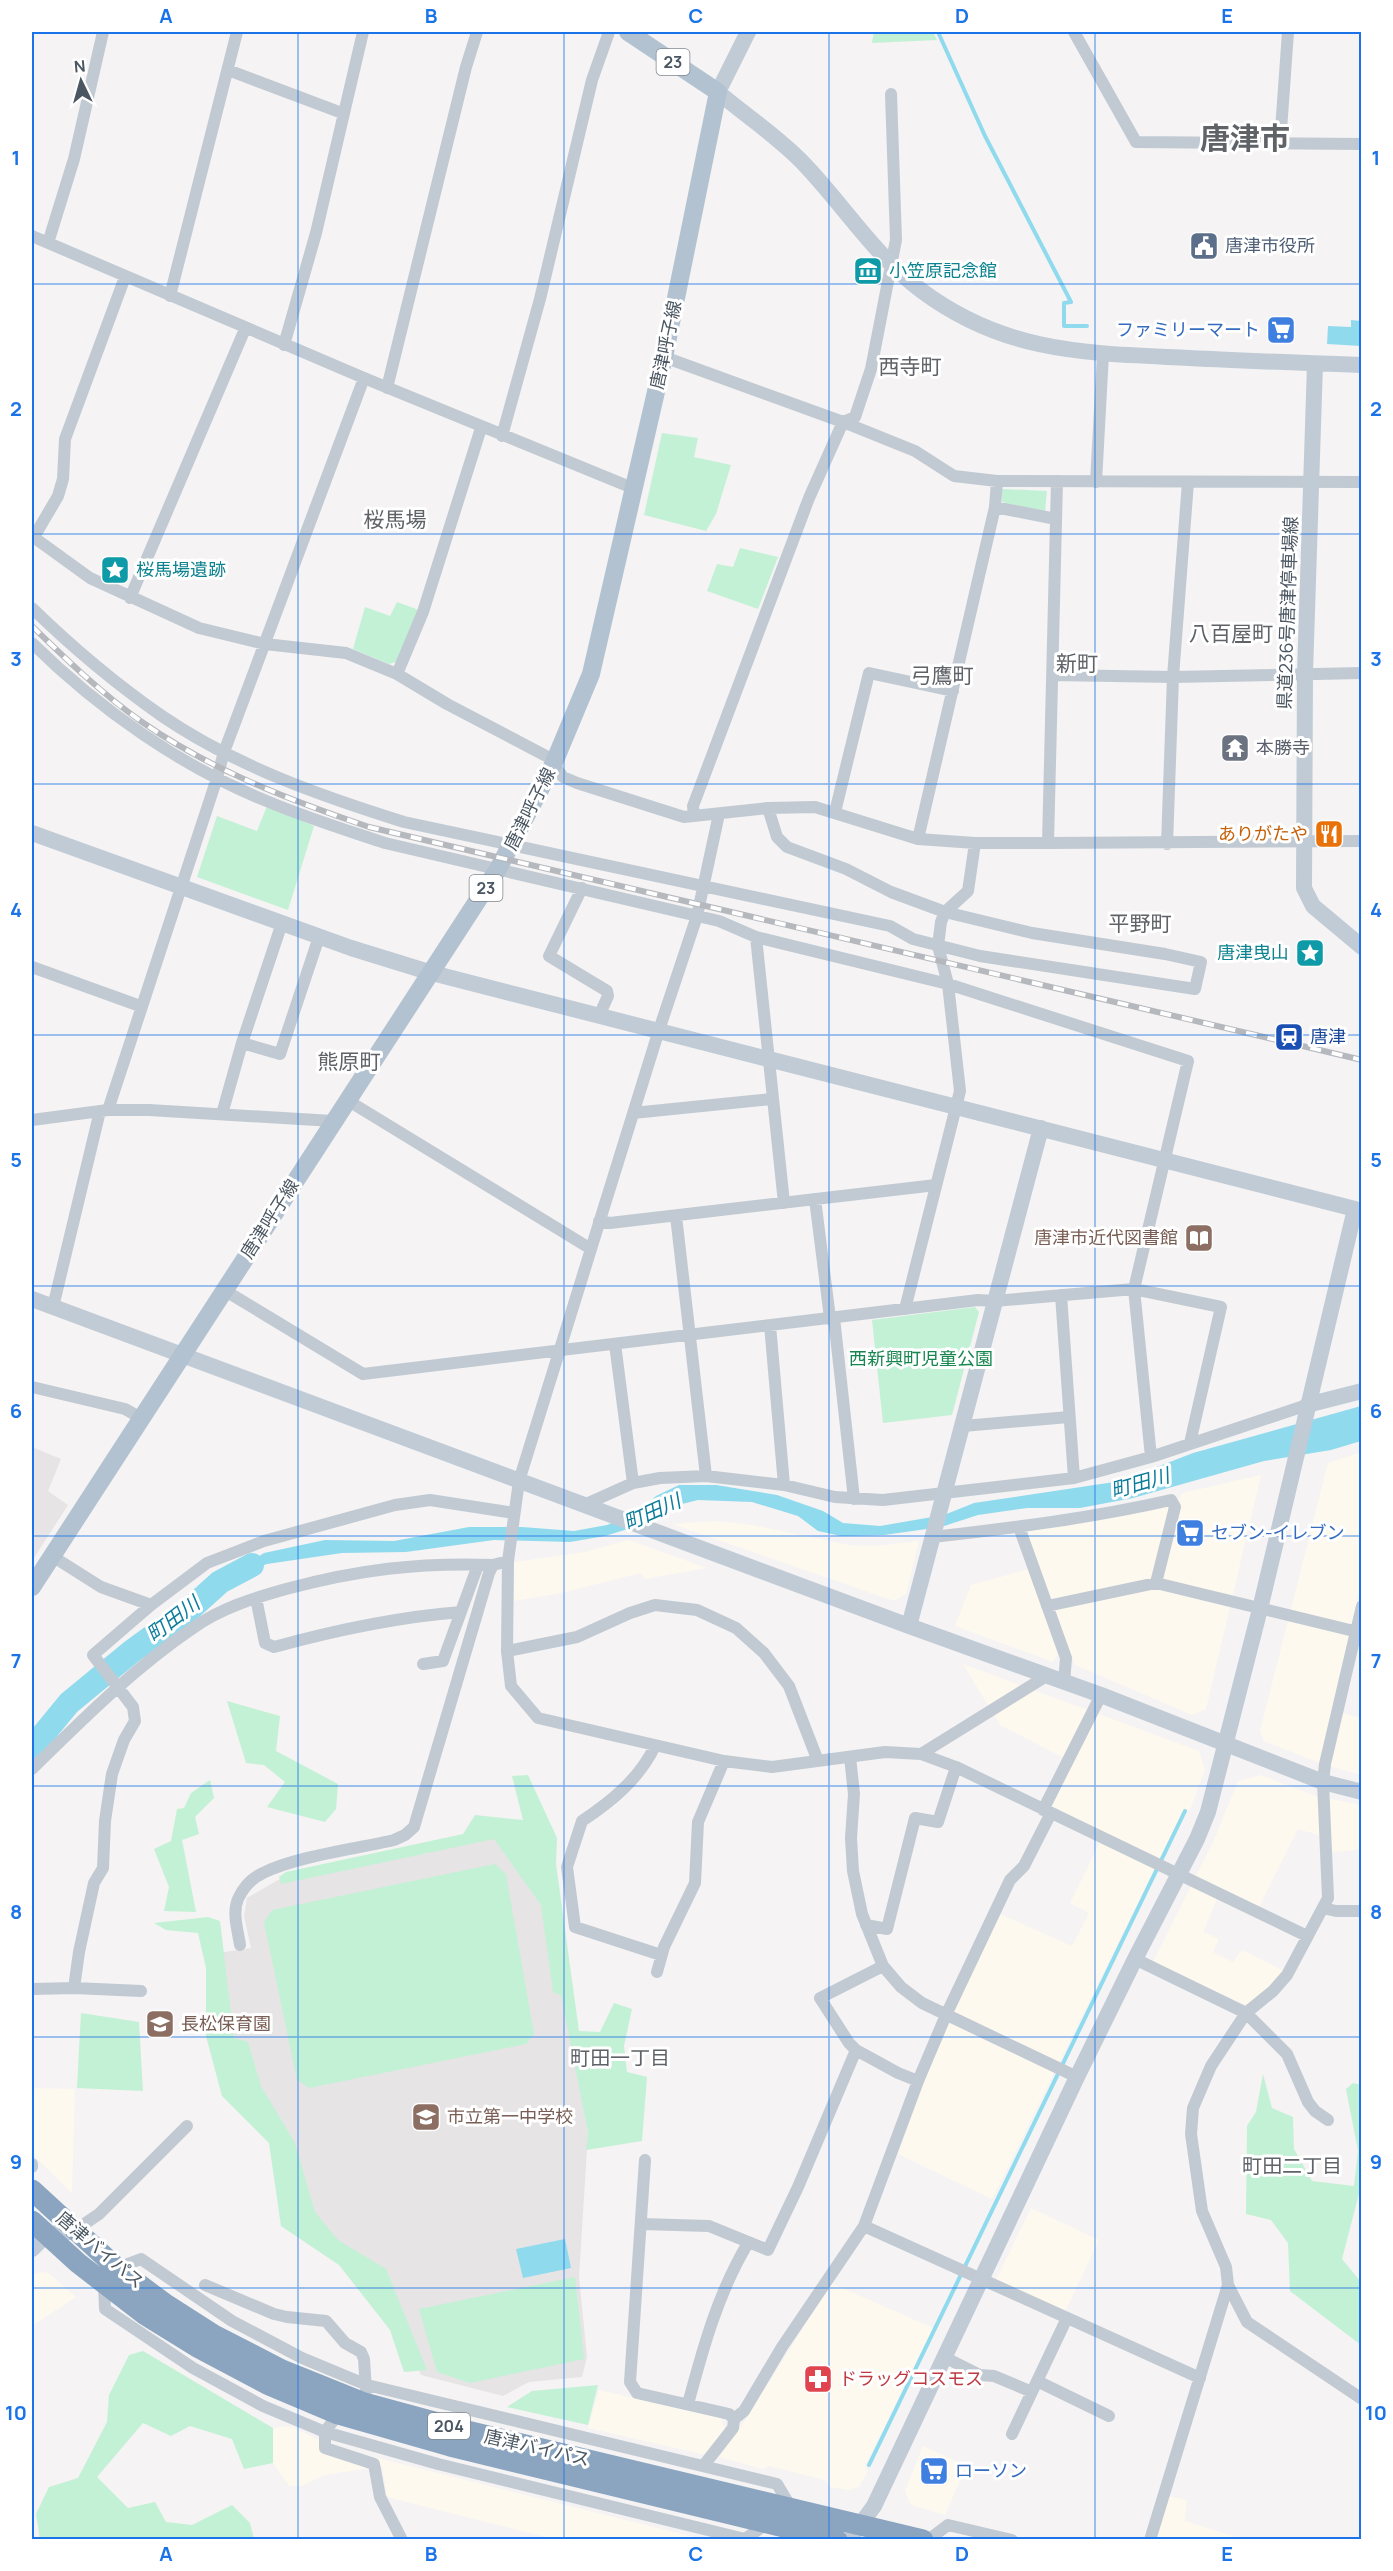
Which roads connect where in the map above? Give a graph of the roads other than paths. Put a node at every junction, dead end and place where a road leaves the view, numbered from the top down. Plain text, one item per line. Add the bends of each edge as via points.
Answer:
1 (103, 32) edge
2 (237, 32) edge
3 (363, 32) edge
4 (477, 32) edge
5 (609, 32) edge
6 (628, 32) edge
7 (748, 32) edge
8 (1074, 32) edge
9 (1288, 32) edge
10 (228, 70) junction
11 (718, 92) junction
12 (891, 94) dead end
13 (342, 112) junction
14 (1280, 144) junction
15 (1362, 144) edge
16 (32, 236) edge
17 (48, 243) junction
18 (891, 265) junction
19 (125, 277) junction
20 (170, 296) junction
21 (245, 329) junction
22 (284, 345) junction
23 (1103, 354) junction
24 (664, 357) junction
25 (1315, 364) junction
26 (1362, 365) edge
27 (364, 378) junction
28 (387, 388) junction
29 (843, 422) junction
30 (481, 428) junction
31 (502, 436) junction
32 (997, 481) junction
33 (1057, 481) junction
34 (1096, 482) junction
35 (1188, 482) junction
36 (1362, 482) edge
37 (1312, 483) junction
38 (635, 489) junction
39 (995, 507) junction
40 (1056, 519) junction
41 (33, 537) edge
42 (130, 598) junction
43 (32, 608) edge
44 (32, 643) edge
45 (265, 644) junction
46 (1362, 673) edge
47 (397, 674) junction
48 (1305, 674) junction
49 (1053, 675) junction
50 (1173, 677) junction
51 (953, 691) junction
52 (224, 752) junction
53 (553, 765) junction
54 (217, 778) junction
55 (768, 808) junction
56 (835, 812) junction
57 (719, 814) junction
58 (694, 816) junction
59 (32, 833) edge
60 (918, 839) junction
61 (1362, 841) edge
62 (1304, 842) junction
63 (975, 843) junction
64 (1048, 843) junction
65 (1167, 844) junction
66 (512, 846) junction
67 (498, 869) junction
68 (180, 886) junction
69 (705, 886) junction
70 (582, 888) junction
71 (945, 912) junction
72 (697, 916) junction
73 (282, 923) junction
74 (319, 937) junction
75 (756, 937) junction
76 (938, 946) junction
77 (1362, 947) edge
78 (32, 967) edge
79 (432, 973) junction
80 (948, 984) junction
81 (140, 1006) junction
82 (599, 1016) junction
83 (659, 1030) junction
84 (242, 1043) junction
85 (768, 1058) junction
86 (771, 1099) junction
87 (347, 1100) junction
88 (957, 1107) junction
89 (104, 1111) junction
90 (633, 1113) junction
91 (222, 1114) junction
92 (32, 1120) edge
93 (333, 1121) junction
94 (1041, 1128) junction
95 (1165, 1160) junction
96 (936, 1185) junction
97 (815, 1199) junction
98 (784, 1203) junction
99 (676, 1216) junction
100 (600, 1221) junction
101 (591, 1249) junction
102 (1134, 1289) junction
103 (224, 1290) junction
104 (1061, 1295) junction
105 (32, 1299) edge
106 (994, 1301) junction
107 (53, 1307) junction
108 (905, 1309) junction
109 (832, 1318) junction
110 (770, 1325) junction
111 (691, 1334) junction
112 (615, 1344) junction
113 (560, 1350) junction
114 (182, 1355) junction
115 (32, 1387) edge
116 (1362, 1391) edge
117 (1306, 1409) junction
118 (1069, 1417) junction
119 (141, 1418) junction
120 (963, 1426) junction
121 (1190, 1443) junction
122 (1151, 1456) junction
123 (706, 1476) junction
124 (1074, 1478) junction
125 (519, 1481) junction
126 (633, 1483) junction
127 (784, 1485) junction
128 (944, 1492) junction
129 (854, 1499) junction
130 (589, 1507) junction
131 (514, 1513) junction
132 (1019, 1527) junction
133 (932, 1537) junction
134 (52, 1556) junction
135 (508, 1561) junction
136 (478, 1565) junction
137 (494, 1565) junction
138 (1156, 1583) junction
139 (32, 1587) edge
140 (256, 1598) junction
141 (151, 1605) junction
142 (1047, 1606) junction
143 (1362, 1606) edge
144 (1260, 1608) junction
145 (461, 1612) junction
146 (909, 1626) junction
147 (1359, 1632) edge
148 (507, 1651) junction
149 (423, 1664) dead end
150 (1045, 1677) junction
151 (1064, 1683) junction
152 (119, 1688) junction
153 (1101, 1695) junction
154 (1226, 1745) junction
155 (655, 1746) junction
156 (921, 1754) junction
157 (850, 1757) junction
158 (724, 1761) junction
159 (818, 1761) junction
160 (956, 1767) junction
161 (32, 1769) edge
162 (1323, 1782) junction
163 (1362, 1792) edge
164 (1047, 1811) junction
165 (1166, 1869) junction
166 (1323, 1908) junction
167 (1362, 1911) edge
168 (866, 1925) junction
169 (1307, 1936) junction
170 (240, 1945) dead end
171 (661, 1955) junction
172 (1135, 1959) junction
173 (884, 1966) junction
174 (657, 1972) dead end
175 (74, 1988) junction
176 (32, 1989) edge
177 (141, 1991) dead end
178 (1246, 2013) junction
179 (946, 2015) junction
180 (856, 2050) junction
181 (1065, 2072) junction
182 (918, 2081) junction
183 (1328, 2120) dead end
184 (187, 2126) dead end
185 (645, 2160) dead end
186 (32, 2190) edge
187 (641, 2224) junction
188 (864, 2226) junction
189 (74, 2231) junction
190 (36, 2235) edge
191 (748, 2243) junction
192 (968, 2274) junction
193 (110, 2276) junction
194 (205, 2285) dead end
195 (1228, 2285) junction
196 (1067, 2318) junction
197 (944, 2357) junction
198 (1200, 2378) junction
199 (1035, 2387) junction
200 (365, 2394) junction
201 (1362, 2399) edge
202 (688, 2404) junction
203 (338, 2414) junction
204 (1109, 2416) dead end
205 (734, 2419) junction
206 (325, 2432) junction
207 (1012, 2434) dead end
208 (683, 2460) junction
209 (704, 2465) junction
210 (676, 2481) junction
211 (792, 2509) junction
212 (768, 2523) junction
213 (855, 2532) edge
214 (402, 2540) edge
215 (837, 2540) edge
216 (926, 2540) edge
217 (1012, 2540) edge
218 (1150, 2540) edge

1 - 17 street via 74,159
2 - 10 street
3 - 13 street
4 - 28 street
5 - 31 street via 592,80 540,299
6 - 11 main road, 23
7 - 11 street
8 - 14 street via 1136,142
9 - 14 street
10 - 13 street
10 - 20 street
11 - 18 street via 804,163
11 - 24 main road, 唐津呼子線 / 23
12 - 18 street via 896,230
13 - 22 street via 316,233
14 - 15 street
16 - 17 street
17 - 19 street
18 - 23 street via 950,311 985,329 1043,347
18 - 29 street via 871,369 855,417
19 - 20 street
19 - 41 street via 65,439 58,496
20 - 21 street
21 - 22 street
21 - 42 street
22 - 27 street
23 - 25 street
23 - 34 street
24 - 29 street
24 - 38 main road, 唐津呼子線 / 23
25 - 26 street
25 - 37 street, 県道236号唐津停車場線
27 - 28 street
27 - 45 street
28 - 30 street
29 - 32 street via 915,451 954,476
29 - 58 street via 805,509 693,806
30 - 31 street
30 - 47 street via 423,612
31 - 38 street
32 - 33 street
32 - 39 street
33 - 34 street
33 - 40 street
34 - 35 street
35 - 37 street
35 - 50 street
36 - 37 street
37 - 48 street, 県道236号唐津停車場線
38 - 53 main road, 唐津呼子線 / 23 via 591,674
39 - 40 street
39 - 51 street
40 - 49 street
41 - 42 street via 90,578
42 - 45 street via 199,628
43 - 52 street via 127,690
44 - 54 street via 64,675 116,715
45 - 47 street via 346,653
45 - 52 street
46 - 48 street
47 - 53 street via 548,757
48 - 50 street
48 - 62 street, 県道236号唐津停車場線
49 - 50 street
49 - 64 street
50 - 65 street
51 - 56 street via 869,673
51 - 60 street
52 - 54 street
52 - 66 street via 341,803 404,822
53 - 58 street via 563,777 577,783 684,817
53 - 66 main road, 唐津呼子線 / 23
54 - 67 street via 344,830
54 - 68 street
55 - 56 street via 815,807
55 - 57 street
55 - 71 street via 777,837 787,847
56 - 60 street
57 - 58 street
57 - 69 street
59 - 68 street
60 - 63 street
61 - 62 street
62 - 65 street
62 - 77 street, 県道236号唐津停車場線 via 1304,888 1313,906
63 - 64 street
63 - 71 street via 968,891
64 - 65 street
66 - 67 main road, 唐津呼子線 / 23
66 - 69 street
67 - 70 street
67 - 79 main road, 唐津呼子線 / 23
68 - 73 street
68 - 81 street
69 - 72 street
69 - 76 street via 890,926 913,939
70 - 72 street
70 - 82 street via 549,956 607,991
71 - 76 street
71 - 76 street via 1032,933 1201,962 1195,989
72 - 75 street
72 - 83 street
73 - 74 street
73 - 84 street
74 - 79 street
74 - 84 street via 280,1054
75 - 80 street
75 - 85 street
76 - 80 street
78 - 81 street
79 - 82 street
79 - 87 main road, 唐津呼子線 / 23
80 - 88 street via 960,1091
80 - 95 street via 1188,1060
81 - 89 street
82 - 83 street
83 - 85 street
83 - 90 street
84 - 91 street
85 - 86 street
85 - 88 street
86 - 90 street
86 - 98 street
87 - 93 main road, 唐津呼子線 / 23
87 - 101 street
88 - 94 street
88 - 96 street
89 - 91 street
89 - 92 street
89 - 107 street
90 - 100 street
91 - 93 street
93 - 103 main road, 唐津呼子線 / 23
94 - 95 street
94 - 106 street
95 - 102 street
95 - 117 street via 1355,1209
96 - 97 street
96 - 108 street
97 - 98 street
97 - 109 street
98 - 99 street
99 - 100 street
99 - 111 street
100 - 101 street
101 - 113 street
102 - 104 street
102 - 121 street via 1221,1307
102 - 122 street
103 - 113 street via 363,1374
103 - 114 main road, 唐津呼子線 / 23
104 - 106 street
104 - 118 street
105 - 107 street
106 - 108 street
106 - 120 street
107 - 114 street
108 - 109 street
109 - 110 street
109 - 129 street
110 - 111 street
110 - 127 street
111 - 112 street
111 - 123 street
112 - 113 street
112 - 126 street
113 - 125 street
114 - 119 main road, 唐津呼子線 / 23
114 - 125 street
115 - 119 street via 125,1409
116 - 117 street
117 - 121 street
117 - 144 street
118 - 120 street
118 - 124 street
119 - 134 main road, 唐津呼子線 / 23
120 - 128 street
121 - 122 street
122 - 124 street
123 - 126 street
123 - 127 street
124 - 128 street
125 - 130 street
125 - 131 street
126 - 130 street
127 - 129 street
128 - 129 street via 884,1500
128 - 133 street
130 - 146 street
131 - 135 street
131 - 141 street via 430,1500 395,1505 264,1541 207,1563
132 - 133 street
132 - 138 street via 1172,1500 1175,1507
132 - 142 street
133 - 146 street
134 - 139 main road, 唐津呼子線 / 23
134 - 141 street via 101,1587
135 - 137 street
135 - 148 street
136 - 137 street
136 - 140 street via 386,1567
136 - 145 street
137 - 170 street via 414,1827 394,1840 261,1874 245,1886 237,1901 235,1916
138 - 142 street
138 - 144 street
140 - 145 street via 266,1643 274,1647 414,1615
140 - 152 street via 194,1627
141 - 152 street via 93,1655
142 - 151 street via 1066,1658
143 - 147 street
144 - 147 street
144 - 154 street
145 - 149 street via 443,1661
146 - 150 street
147 - 162 street
148 - 155 street via 511,1686 537,1718
148 - 159 street via 578,1637 630,1612 655,1605 697,1610 736,1628 764,1653 789,1686
150 - 151 street
150 - 156 street
151 - 153 street
152 - 161 street
152 - 175 street via 133,1707 135,1721 112,1774 103,1868 94,1883
153 - 154 street
153 - 164 street
154 - 162 street
154 - 165 street via 1197,1839
155 - 158 street
155 - 171 street via 633,1779 582,1821 567,1867 575,1927
156 - 157 street via 885,1752
156 - 160 street
157 - 159 street
157 - 168 street via 854,1794 853,1871
158 - 159 street via 772,1767
158 - 171 street via 698,1822 695,1883
160 - 164 street
160 - 168 street via 938,1822 915,1818 886,1929
162 - 163 street
162 - 166 street via 1328,1898
164 - 165 street
164 - 179 street via 1024,1866 1010,1880
165 - 169 street
165 - 172 street
166 - 167 street
166 - 169 street
168 - 173 street
169 - 178 street via 1287,1975
171 - 174 street
172 - 178 street
172 - 181 street
173 - 179 street via 901,1987
173 - 180 street via 820,1998
175 - 176 street
175 - 177 street
178 - 183 street via 1287,2054 1308,2102
178 - 195 street via 1211,2066 1192,2116 1202,2211 1226,2267
179 - 181 street
179 - 182 street
180 - 182 street
180 - 191 street via 768,2250
181 - 192 street
182 - 188 street
184 - 189 street via 99,2214
185 - 187 street
186 - 189 highway, 唐津バイパス / 204
187 - 191 street via 709,2226
187 - 202 street via 630,2382 638,2393
188 - 192 street
188 - 205 street via 744,2411
189 - 190 street
189 - 193 highway, 唐津バイパス / 204
190 - 193 highway, 唐津バイパス / 204
191 - 202 street via 721,2295
192 - 196 street
192 - 197 street
193 - 200 highway, 唐津バイパス / 204 via 282,2370
193 - 203 highway, 唐津バイパス / 204 via 144,2314 199,2349
193 - 206 street via 105,2309 134,2331 263,2406
194 - 200 street via 274,2314 326,2321 345,2343 361,2352
195 - 198 street
195 - 201 street via 1247,2322
196 - 198 street
196 - 199 street
197 - 199 street via 980,2375
197 - 213 street via 874,2506
198 - 218 street
199 - 204 street
199 - 207 street
200 - 208 street
200 - 210 highway, 唐津バイパス / 204 via 467,2431
202 - 205 street via 729,2414
203 - 206 street
203 - 212 highway, 唐津バイパス / 204 via 450,2446
205 - 209 street via 733,2428
206 - 212 street via 438,2464 745,2539
206 - 214 street via 325,2448 374,2464 380,2497
208 - 209 street
208 - 210 street
209 - 211 street via 777,2484
210 - 211 highway, 唐津バイパス / 204
211 - 213 highway, 唐津バイパス / 204
212 - 215 highway, 唐津バイパス / 204
213 - 216 highway, 唐津バイパス / 204
216 - 217 street via 948,2525

